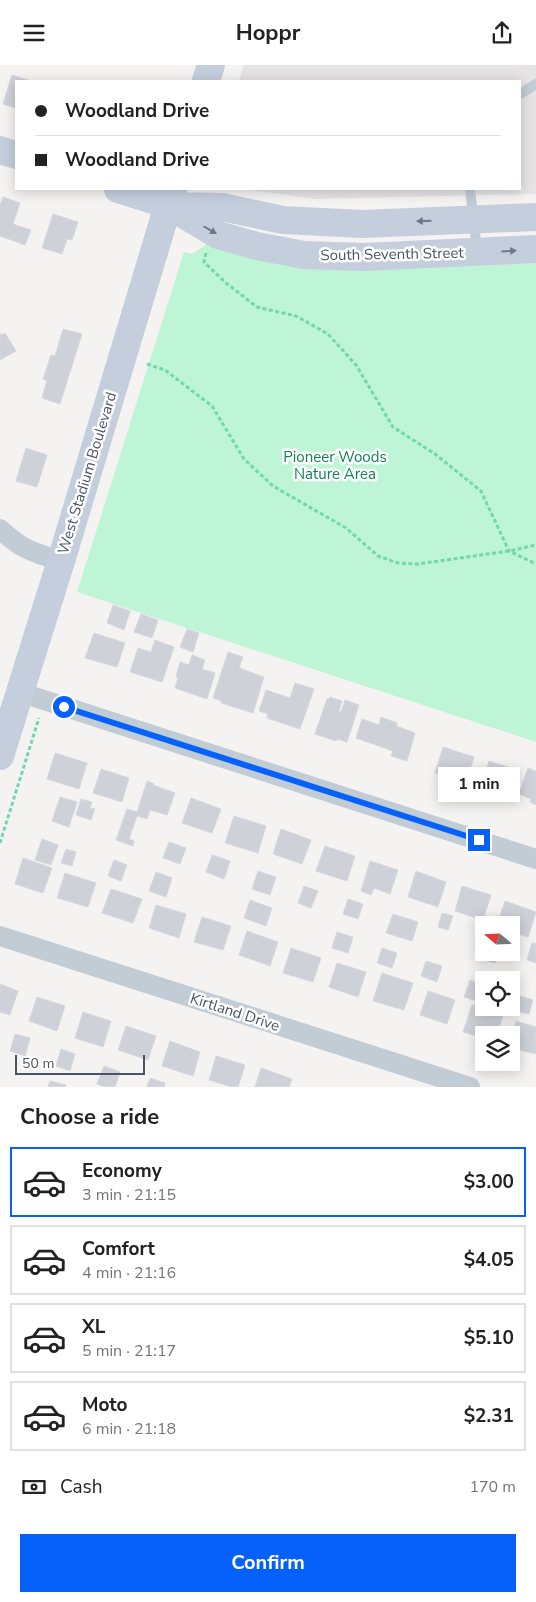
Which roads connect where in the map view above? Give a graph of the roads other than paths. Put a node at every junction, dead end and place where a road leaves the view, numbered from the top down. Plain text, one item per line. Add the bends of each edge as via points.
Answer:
1 (211, 65) edge
2 (206, 80) edge
3 (536, 84) edge
4 (521, 93) edge
5 (0, 150) edge
6 (15, 155) edge
7 (124, 190) edge
8 (470, 190) edge
9 (170, 197) edge
10 (536, 217) edge
11 (473, 219) junction
12 (536, 249) edge
13 (477, 253) junction
14 (0, 529) edge
15 (61, 561) junction
16 (19, 692) junction
17 (0, 756) edge
18 (536, 859) edge
19 (0, 936) edge
20 (470, 1087) edge

1 - 2 street
3 - 4 lane
5 - 6 street
7 - 9 street, South Seventh Street
8 - 11 lane
11 -> 9 street, South Seventh Street via 362,224 283,221
9 -> 13 street, South Seventh Street via 218,235 304,255 364,257
9 - 15 street, West Stadium Boulevard
10 - 11 street, South Seventh Street
11 - 13 lane
13 -> 12 street, South Seventh Street
14 - 15 street via 29,551
15 - 16 street, West Stadium Boulevard
16 - 17 street, West Stadium Boulevard
16 - 18 street
19 - 20 street, Kirtland Drive

